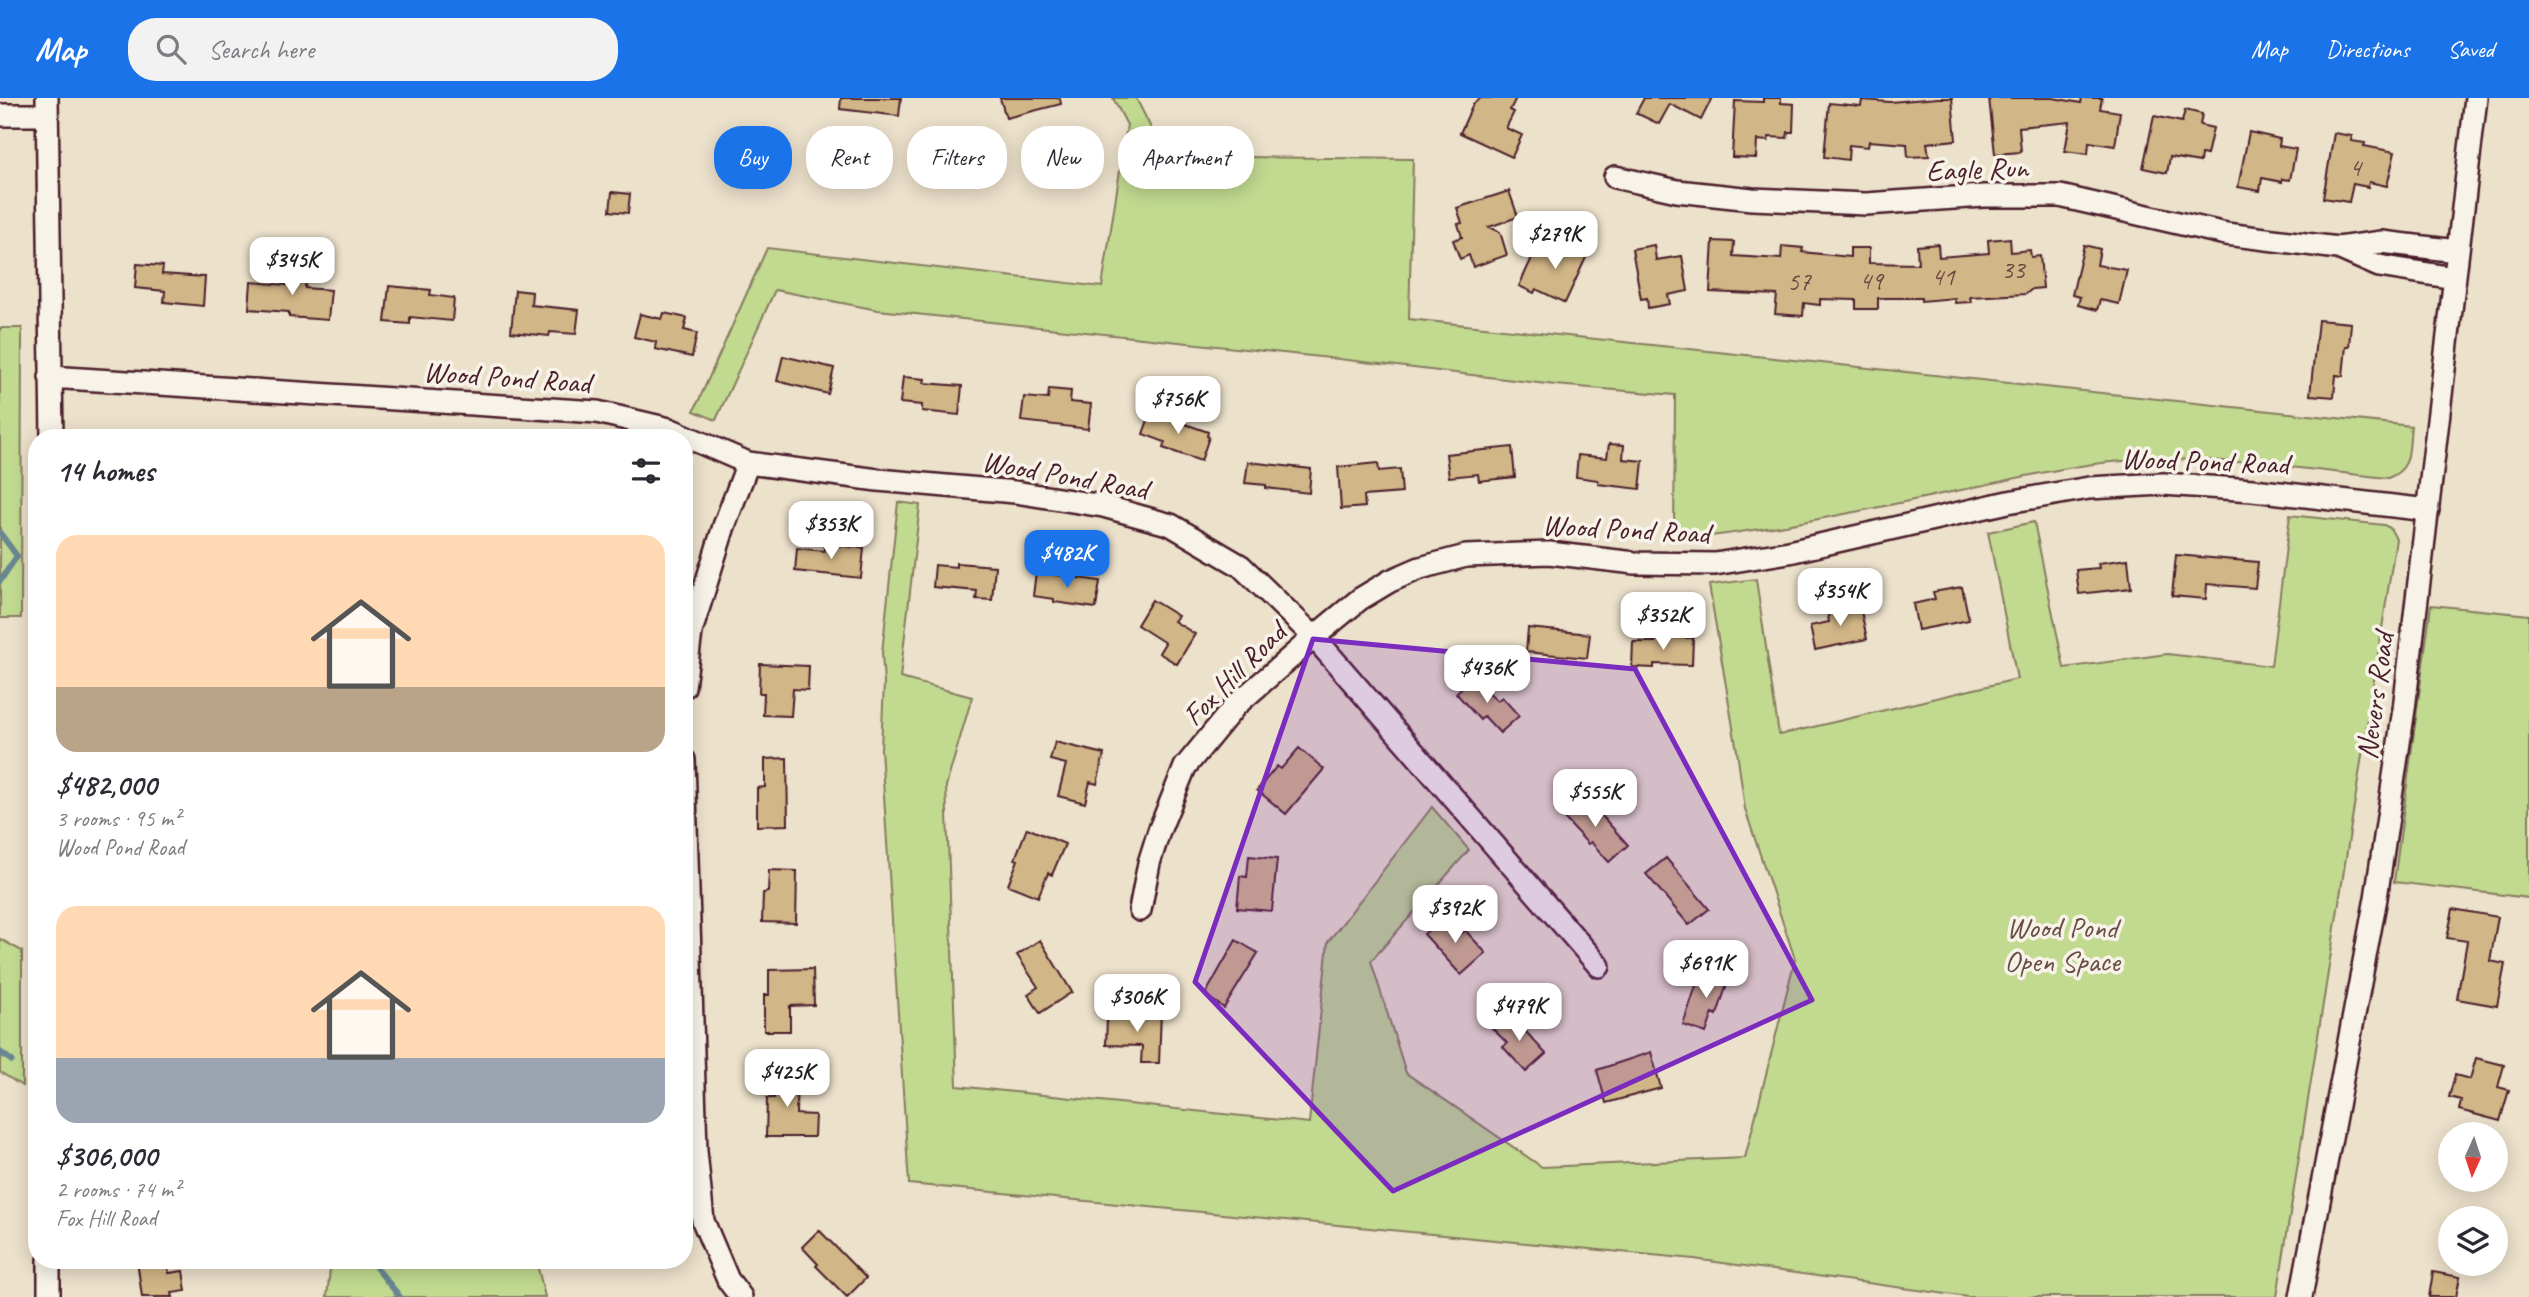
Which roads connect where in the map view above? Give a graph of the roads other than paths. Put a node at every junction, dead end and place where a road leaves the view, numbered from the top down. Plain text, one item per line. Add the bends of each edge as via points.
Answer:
1 (2476, 98) edge
2 (47, 106) edge
3 (0, 114) edge
4 (1615, 177) dead end
5 (2338, 248) junction
6 (2457, 251) junction
7 (2454, 278) junction
8 (50, 377) junction
9 (52, 429) edge
10 (669, 429) edge
11 (693, 439) edge
12 (748, 463) junction
13 (2428, 510) junction
14 (693, 626) edge
15 (1314, 637) junction
16 (1140, 910) dead end
17 (1599, 966) dead end
18 (693, 1053) edge
19 (49, 1269) edge
20 (48, 1297) edge
21 (741, 1297) edge
22 (2301, 1297) edge

1 - 6 street, Nevers Road
2 - 3 street
2 - 8 street
4 - 5 street, Eagle Run via 1677,191 1866,204 2060,196 2226,234
5 - 6 street, Eagle Run via 2382,242
5 - 7 street, Eagle Run via 2379,266
6 - 7 street, Nevers Road
7 - 13 street, Nevers Road
8 - 9 street
8 - 10 street, Wood Pond Road via 597,412
11 - 12 street, Wood Pond Road
12 - 14 street
12 - 15 street, Wood Pond Road via 1015,492 1103,506 1171,525 1241,566
13 - 15 street, Wood Pond Road via 2163,484 2089,488 2008,502 1789,552 1715,564 1636,563 1549,553 1466,556 1390,581
13 - 22 street, Nevers Road via 2376,898
15 - 16 street, Fox Hill Road via 1236,705 1185,767 1159,831
15 - 17 street
18 - 21 street via 703,1221 728,1280
19 - 20 street

